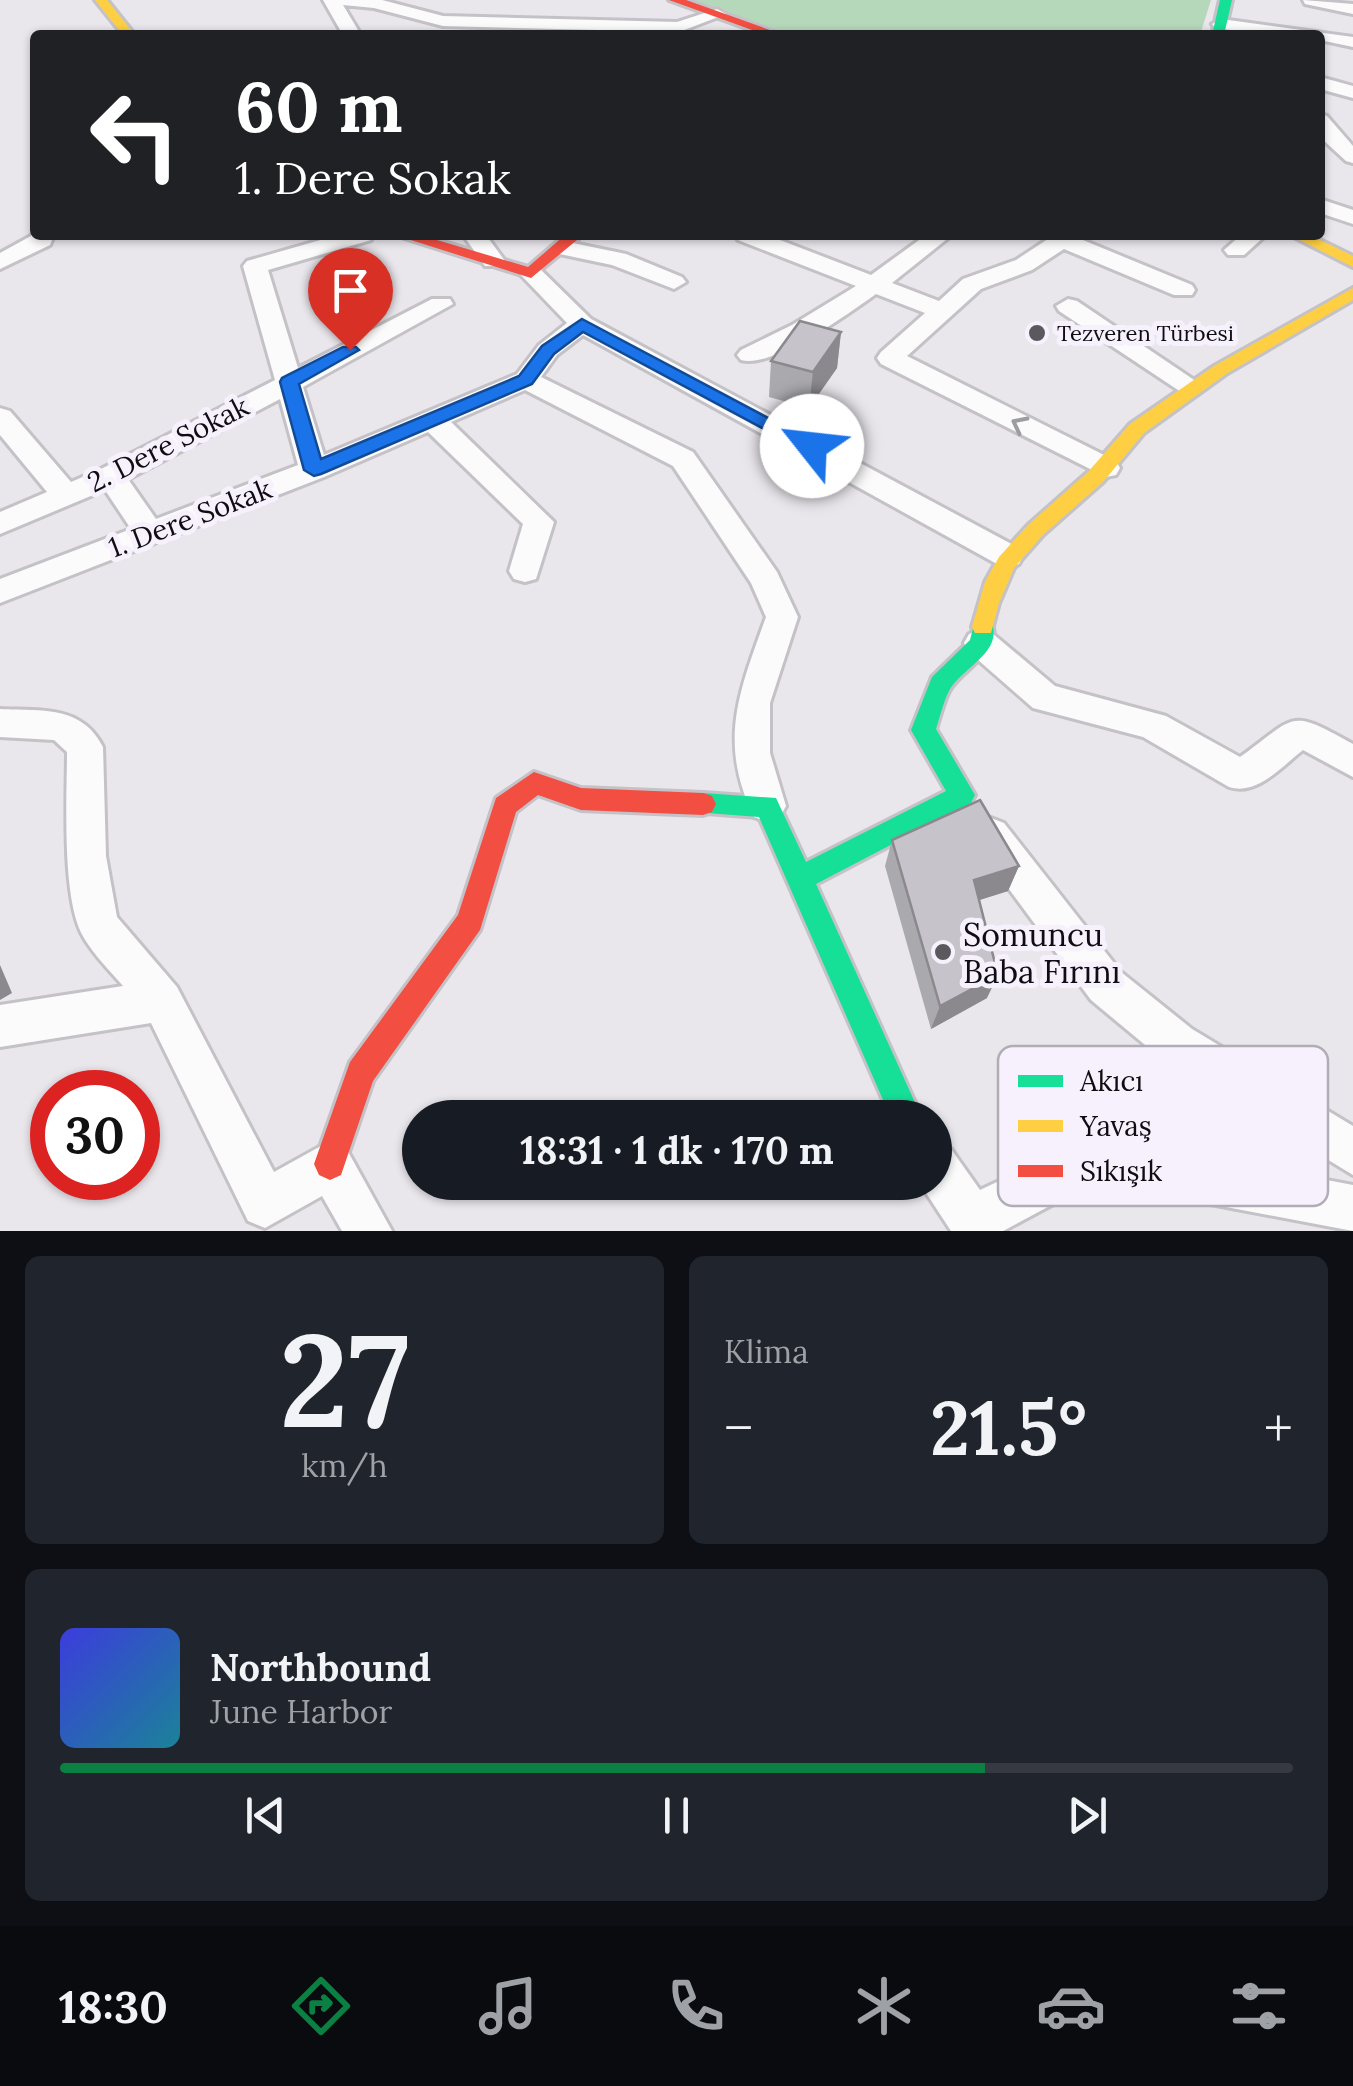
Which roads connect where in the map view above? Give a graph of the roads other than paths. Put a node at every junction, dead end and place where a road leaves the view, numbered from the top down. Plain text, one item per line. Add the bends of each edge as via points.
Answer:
1 (101, 0) edge
2 (331, 0) edge
3 (340, 0) edge
4 (450, 0) edge
5 (675, 0) edge
6 (1310, 0) edge
7 (762, 4) dead end
8 (564, 5) dead end
9 (1353, 9) edge
10 (717, 14) junction
11 (1222, 16) edge
12 (591, 24) junction
13 (125, 30) edge
14 (349, 30) edge
15 (445, 30) edge
16 (448, 30) edge
17 (468, 30) edge
18 (757, 30) edge
19 (1260, 30) edge
20 (1325, 36) edge
21 (1353, 42) edge
22 (1325, 85) edge
23 (1353, 92) edge
24 (1325, 128) edge
25 (1353, 156) edge
26 (1325, 208) edge
27 (1353, 217) edge
28 (39, 240) edge
29 (346, 240) edge
30 (420, 240) edge
31 (478, 240) edge
32 (758, 240) edge
33 (934, 240) edge
34 (1063, 240) edge
35 (1070, 240) edge
36 (1308, 240) edge
37 (569, 242) edge
38 (493, 261) junction
39 (0, 262) edge
40 (1353, 262) edge
41 (531, 273) junction
42 (674, 282) dead end
43 (873, 286) junction
44 (1183, 290) dead end
45 (1353, 293) edge
46 (441, 304) dead end
47 (1068, 306) dead end
48 (943, 311) junction
49 (582, 324) junction
50 (750, 356) dead end
51 (526, 380) junction
52 (289, 382) junction
53 (1194, 388) junction
54 (0, 417) edge
55 (432, 420) junction
56 (1106, 468) junction
57 (314, 470) junction
58 (111, 476) junction
59 (66, 495) junction
60 (0, 524) edge
61 (150, 534) junction
62 (1008, 556) junction
63 (525, 571) dead end
64 (0, 591) edge
65 (981, 643) junction
66 (0, 723) edge
67 (1353, 762) edge
68 (962, 795) junction
69 (767, 806) junction
70 (800, 878) junction
71 (162, 1002) junction
72 (0, 1026) edge
73 (1181, 1046) edge
74 (900, 1100) edge
75 (1328, 1137) edge
76 (1353, 1152) edge
77 (330, 1164) junction
78 (952, 1191) edge
79 (1328, 1204) edge
80 (1010, 1206) edge
81 (1353, 1209) edge
82 (975, 1226) edge
83 (368, 1231) edge

1 - 13 street
2 - 14 street
3 - 15 street via 374,3
4 - 16 street
5 - 10 street
6 - 9 street
7 - 10 street
8 - 12 street
10 - 12 street via 679,28
10 - 18 street
11 - 19 street
12 - 17 street
20 - 21 street
22 - 23 street
24 - 25 street
26 - 27 street
28 - 39 street
29 - 52 street via 255,266
30 - 38 street
31 - 38 street
32 - 43 street
33 - 43 street
34 - 48 street via 1024,265 972,284
35 - 44 street
36 - 40 street
37 - 41 street
37 - 42 street
38 - 41 street
41 - 49 street
43 - 48 street
43 - 50 street
45 - 53 street
46 - 52 street, 2. Dere Sokak
47 - 53 street
56 -> 48 street via 890,358
49 - 51 street, 1. Dere Sokak via 548,350
49 - 62 street
51 - 55 street, 1. Dere Sokak
51 - 69 street via 682,460 766,580 782,617 753,703 752,753
52 - 57 street
52 - 58 street, 2. Dere Sokak
53 - 56 street via 1141,425
54 - 59 street
55 - 57 street, 1. Dere Sokak
55 - 63 street via 539,522
56 - 62 street
57 - 61 street, 1. Dere Sokak
58 - 59 street, 2. Dere Sokak
58 - 61 street
59 - 60 street, 2. Dere Sokak
61 - 64 street, 1. Dere Sokak
62 - 65 street via 986,605
65 - 67 street via 1045,698 1154,726 1242,776 1302,732
65 - 68 street via 940,684 923,730
66 - 71 street via 63,726 85,747 87,856 98,925
68 - 70 street
68 - 73 street via 1106,986
69 - 70 street
69 - 77 street via 581,799 534,783 505,806 470,920 360,1074
70 - 74 street
71 - 72 street
71 - 77 street via 265,1204
75 - 76 street
77 - 83 street
78 - 82 street
79 - 81 street
80 - 82 street

